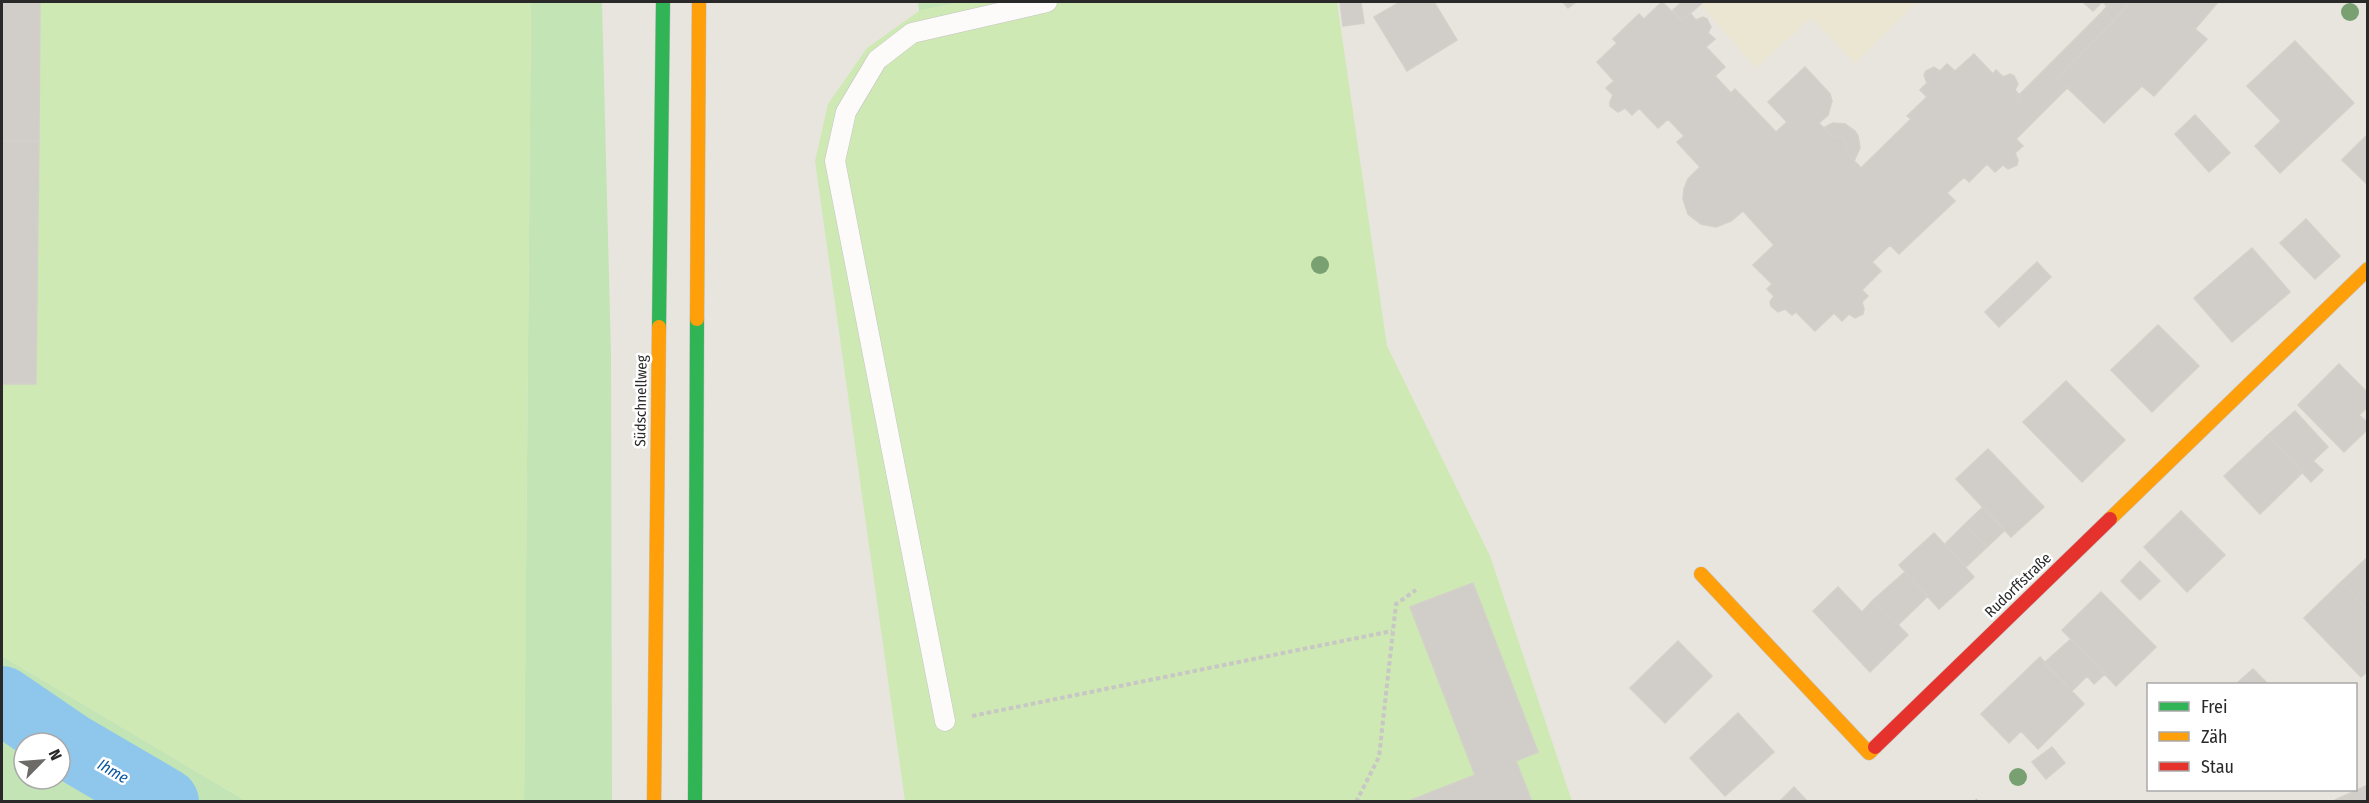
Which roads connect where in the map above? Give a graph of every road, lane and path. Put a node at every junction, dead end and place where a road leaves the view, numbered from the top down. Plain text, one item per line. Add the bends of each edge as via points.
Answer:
1 (663, 2) edge
2 (699, 2) edge
3 (1047, 2) edge
4 (2367, 269) edge
5 (1701, 574) dead end
6 (1416, 590) dead end
7 (1392, 631) junction
8 (945, 721) joint
9 (654, 801) edge
10 (695, 801) edge
11 (1356, 801) edge

1 - 9 main road, Südschnellweg
2 - 10 main road
3 - 8 lane via 912,33 877,60 846,112 835,161
4 - 5 main road, Rudorffstraße via 1869,753
6 - 7 path via 1396,604
7 - 8 path
7 - 11 path via 1379,757

